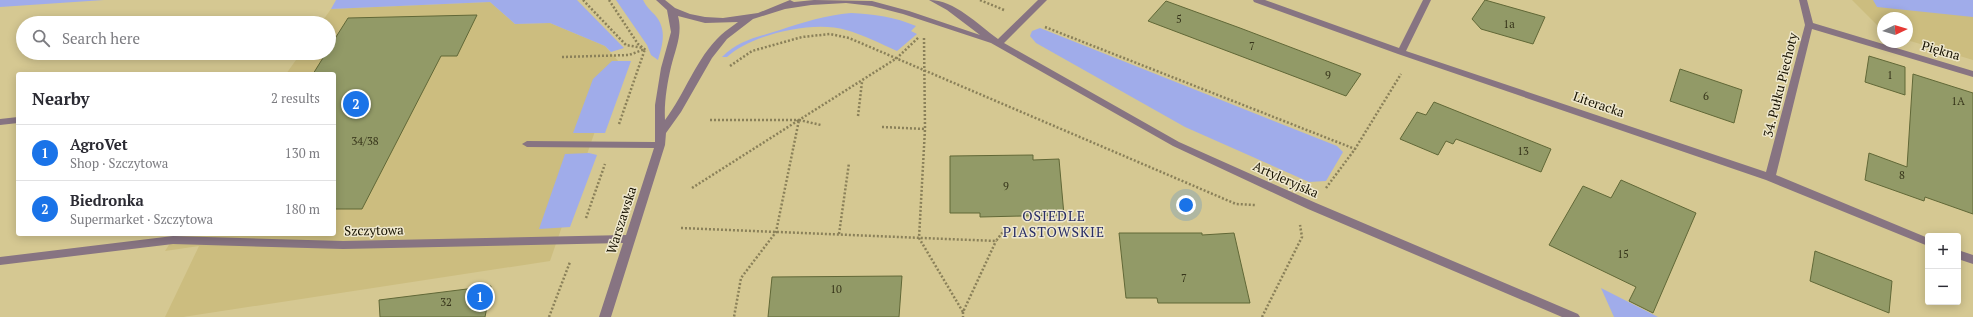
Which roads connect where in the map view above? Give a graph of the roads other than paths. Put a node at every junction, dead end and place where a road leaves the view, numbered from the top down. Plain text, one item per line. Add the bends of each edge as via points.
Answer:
1 (660, 0) edge
2 (796, 0) edge
3 (933, 0) edge
4 (1043, 0) edge
5 (1257, 0) edge
6 (1427, 0) edge
7 (1802, 0) edge
8 (785, 6) junction
9 (672, 9) junction
10 (749, 18) junction
11 (1809, 25) junction
12 (998, 44) junction
13 (1401, 52) junction
14 (1973, 74) edge
15 (16, 120) edge
16 (0, 122) edge
17 (662, 131) junction
18 (527, 144) dead end
19 (660, 144) junction
20 (1770, 177) junction
21 (630, 239) junction
22 (1925, 241) edge
23 (1961, 255) edge
24 (1973, 260) edge
25 (0, 261) edge
26 (605, 317) edge
27 (1574, 317) edge

1 - 9 street
2 - 8 street
3 - 12 street, Artyleryjska via 950,8
4 - 12 street
5 - 13 street, Literacka
6 - 13 street
7 - 11 street, 34. Pułku Piechoty
8 - 10 street
8 - 12 street, Artyleryjska via 855,1 896,10
9 - 10 street via 687,16 706,20
9 - 17 street, Warszawska via 676,34 666,69 660,107
10 - 17 street, Warszawska via 724,37 708,56 678,110
11 - 14 street, Piękna
11 - 20 street, 34. Pułku Piechoty
12 - 27 street, Artyleryjska via 1176,144 1312,206
13 - 20 street, Literacka
15 - 16 street
17 - 19 street, Warszawska
18 - 19 street
19 - 21 street, Warszawska
20 - 22 street, Literacka
21 - 25 street, Szczytowa via 343,245 173,240
21 - 26 street, Warszawska
23 - 24 street

